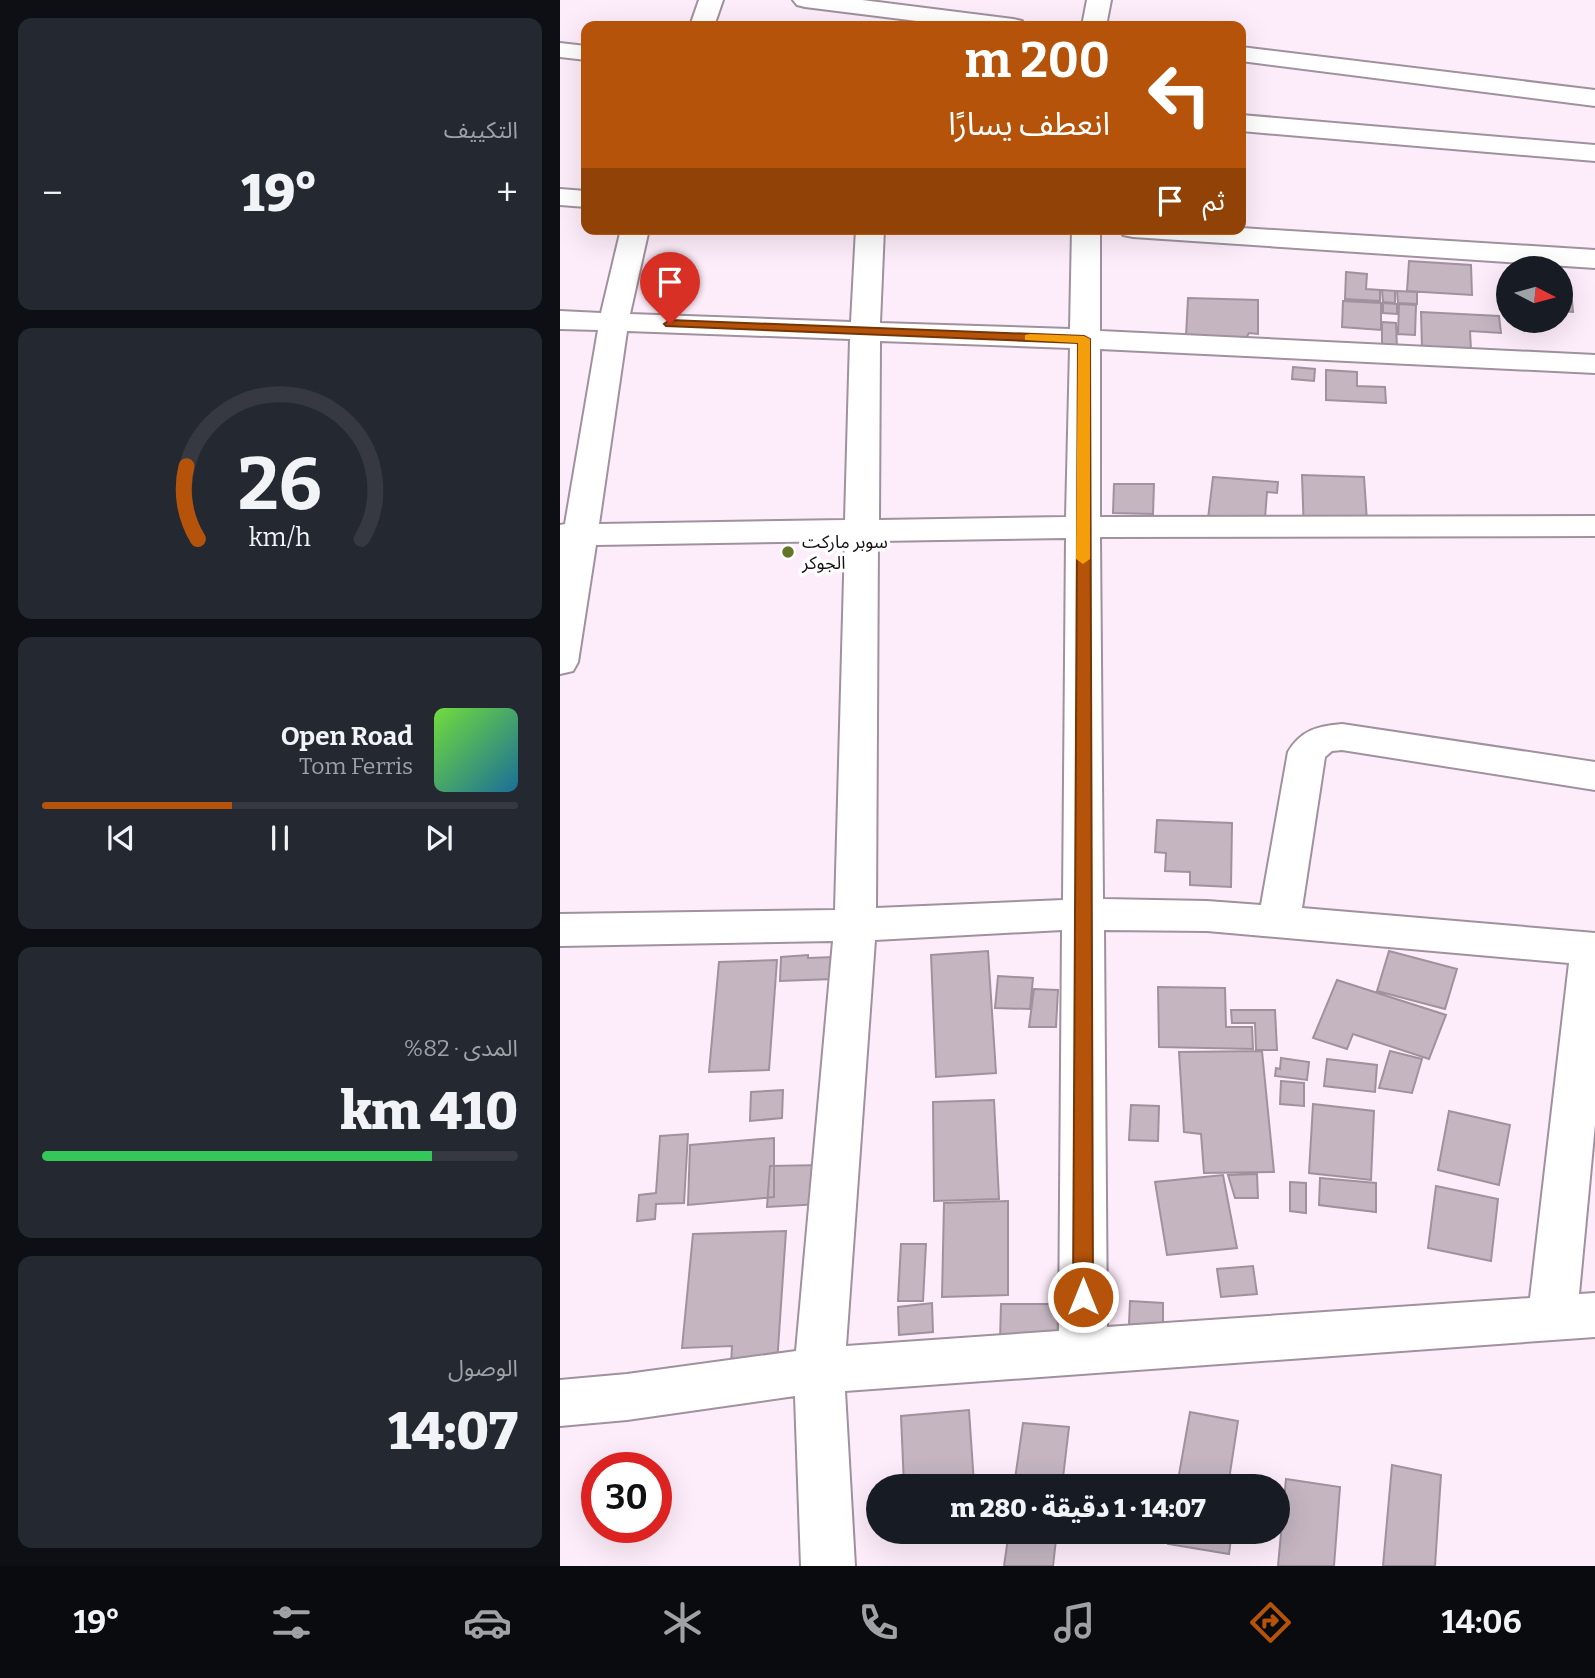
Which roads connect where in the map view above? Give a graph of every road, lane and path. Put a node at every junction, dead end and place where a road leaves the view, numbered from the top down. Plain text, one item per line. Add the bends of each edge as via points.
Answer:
1 (711, 0) edge
2 (806, 0) edge
3 (1099, 0) edge
4 (891, 13) edge
5 (704, 21) edge
6 (966, 21) edge
7 (1095, 21) edge
8 (560, 50) edge
9 (581, 52) edge
10 (1246, 55) edge
11 (1595, 98) edge
12 (1246, 123) edge
13 (1595, 152) edge
14 (560, 197) edge
15 (581, 199) edge
16 (634, 235) edge
17 (870, 235) edge
18 (1086, 235) edge
19 (1225, 235) edge
20 (1595, 259) edge
21 (560, 320) edge
22 (614, 321) junction
23 (865, 333) junction
24 (1084, 339) junction
25 (1595, 364) edge
26 (1595, 526) edge
27 (1083, 527) junction
28 (862, 529) junction
29 (570, 534) edge
30 (560, 662) edge
31 (1595, 776) edge
32 (1083, 914) junction
33 (1279, 921) junction
34 (855, 925) junction
35 (560, 930) edge
36 (1593, 949) edge
37 (1574, 1316) edge
38 (1083, 1352) junction
39 (820, 1370) junction
40 (560, 1403) edge
41 (828, 1566) edge

1 - 5 street
2 - 4 street
3 - 7 street
4 - 6 street
8 - 9 street
10 - 11 street
12 - 13 street
14 - 15 street
16 - 22 street
17 - 23 street
18 - 24 street
19 - 20 street
21 - 22 street
22 - 23 street
22 - 29 street
23 - 24 street
23 - 28 street
24 - 25 street
24 - 27 street
26 - 27 street
27 - 28 street
27 - 32 street
28 - 29 street
28 - 34 street
29 - 30 street
31 - 33 street via 1342,737 1322,739 1307,752
32 - 33 street
32 - 34 street
32 - 38 street
33 - 36 street
34 - 35 street
34 - 39 street
36 - 37 street
37 - 38 street
38 - 39 street
39 - 40 street
39 - 41 street

